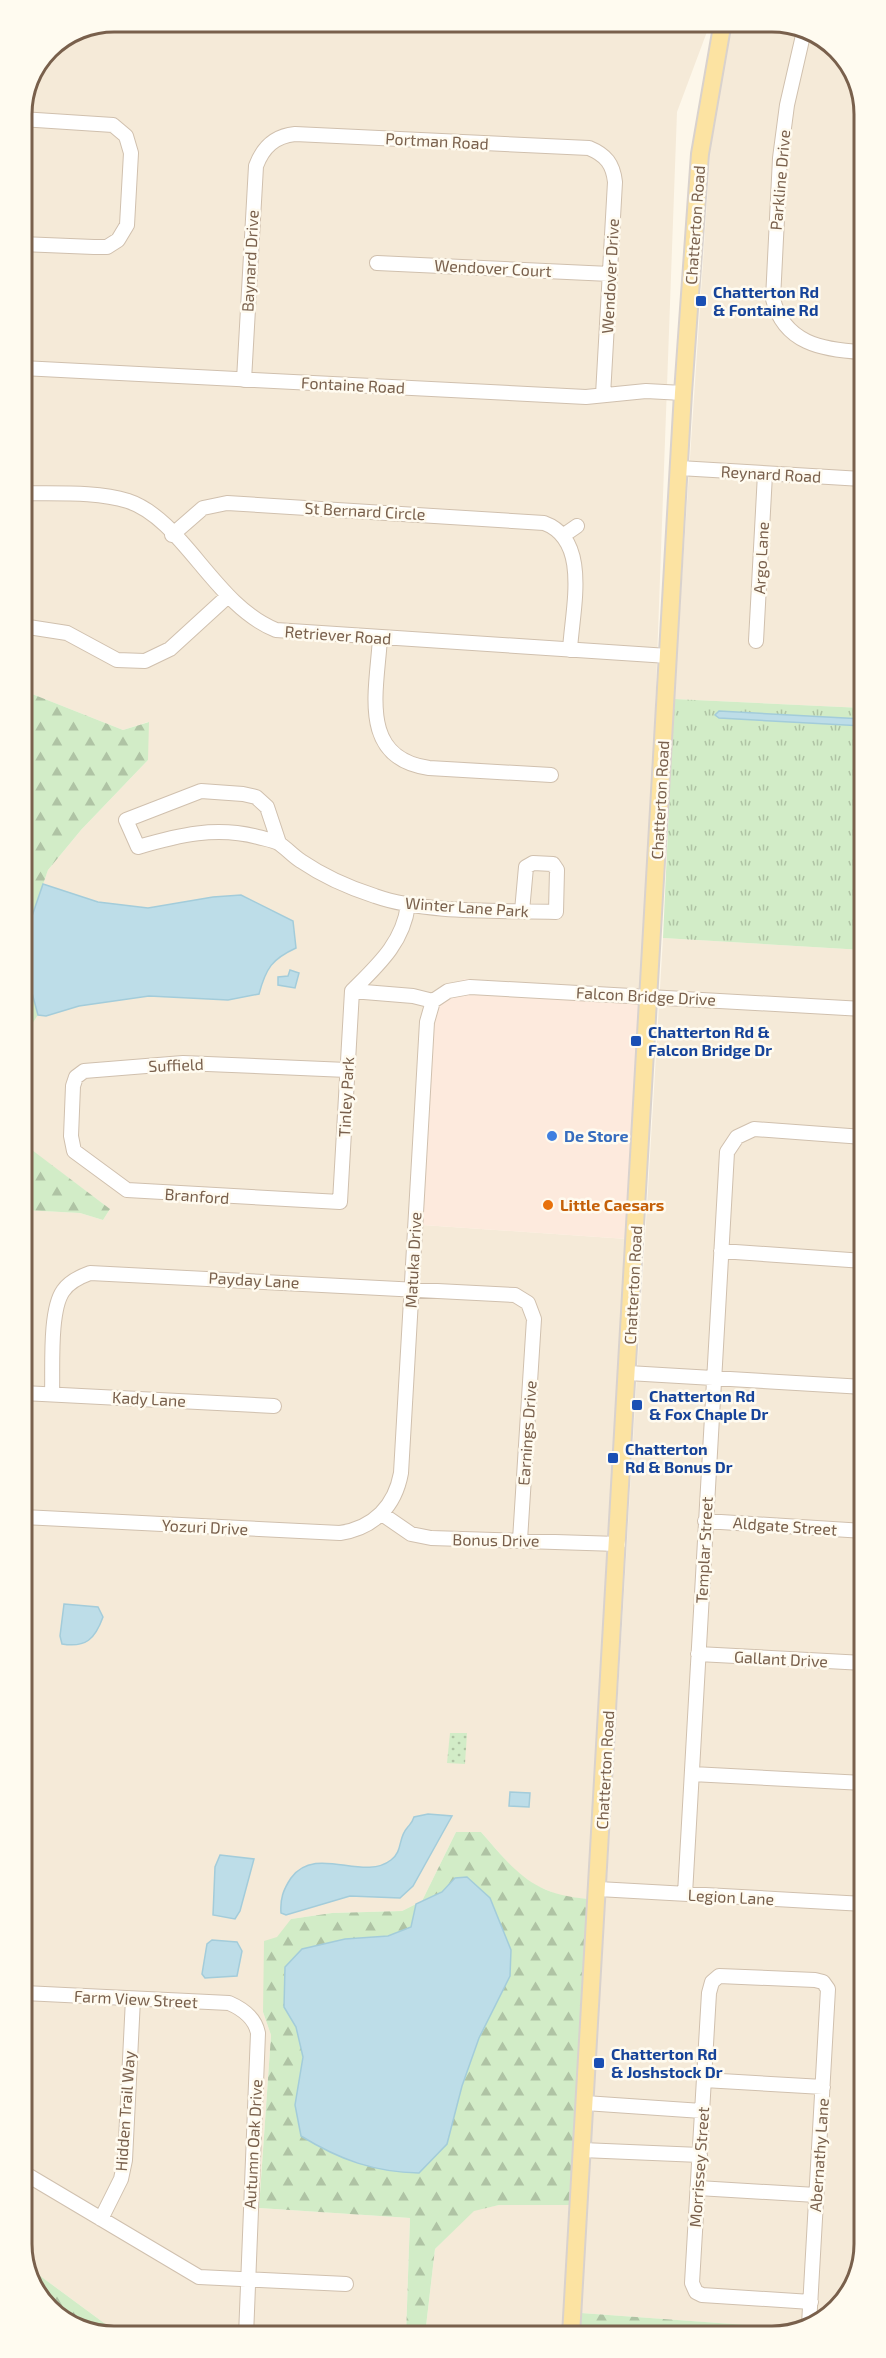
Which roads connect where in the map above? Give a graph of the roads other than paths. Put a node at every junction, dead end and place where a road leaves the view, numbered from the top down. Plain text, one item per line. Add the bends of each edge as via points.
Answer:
1 (721, 32) edge
2 (802, 38) edge
3 (32, 120) edge
4 (268, 145) joint
5 (606, 158) joint
6 (32, 244) edge
7 (377, 263) dead end
8 (610, 274) junction
9 (854, 351) edge
10 (32, 369) edge
11 (244, 380) junction
12 (683, 393) junction
13 (603, 395) junction
14 (679, 468) junction
15 (765, 474) junction
16 (854, 479) edge
17 (32, 493) edge
18 (577, 526) dead end
19 (172, 535) junction
20 (564, 535) junction
21 (228, 596) junction
22 (32, 628) edge
23 (380, 638) junction
24 (756, 641) dead end
25 (570, 650) junction
26 (668, 656) junction
27 (551, 776) dead end
28 (279, 843) junction
29 (408, 905) junction
30 (522, 911) junction
31 (352, 991) junction
32 (649, 996) junction
33 (433, 1001) junction
34 (854, 1008) edge
35 (347, 1070) junction
36 (854, 1136) edge
37 (72, 1146) joint
38 (340, 1202) joint
39 (721, 1251) junction
40 (854, 1260) edge
41 (411, 1288) junction
42 (533, 1326) joint
43 (628, 1373) junction
44 (714, 1378) junction
45 (854, 1386) edge
46 (32, 1393) edge
47 (52, 1394) junction
48 (274, 1406) dead end
49 (382, 1514) junction
50 (32, 1518) edge
51 (705, 1521) junction
52 (854, 1530) edge
53 (520, 1540) junction
54 (618, 1544) junction
55 (698, 1654) junction
56 (854, 1662) edge
57 (692, 1774) junction
58 (854, 1782) edge
59 (598, 1889) junction
60 (685, 1894) junction
61 (854, 1903) edge
62 (827, 1986) joint
63 (32, 1993) edge
64 (133, 1999) junction
65 (246, 2012) joint
66 (704, 2080) junction
67 (823, 2087) junction
68 (585, 2103) junction
69 (702, 2110) junction
70 (582, 2150) junction
71 (700, 2155) junction
72 (32, 2178) edge
73 (698, 2188) junction
74 (816, 2195) junction
75 (101, 2218) junction
76 (246, 2281) junction
77 (346, 2284) dead end
78 (810, 2302) junction
79 (809, 2317) edge
80 (246, 2326) edge
81 (572, 2326) edge

1 - 12 main road, Chatterton Road via 700,154
2 - 9 street, Parkline Drive via 790,86 780,158 772,289 776,310 787,328 808,344
3 - 6 street via 107,124 123,132 131,153 127,225 122,245
4 - 5 street, Portman Road via 295,134 589,148
4 - 11 street, Baynard Drive via 255,174
5 - 8 street, Wendover Drive via 615,182
7 - 8 street, Wendover Court
8 - 13 street, Wendover Drive
10 - 11 street, Fontaine Road
11 - 13 street, Fontaine Road
12 - 13 street, Fontaine Road via 646,390
12 - 14 main road, Chatterton Road
14 - 15 street, Reynard Road
14 - 26 main road, Chatterton Road
15 - 16 street, Reynard Road
15 - 24 street, Argo Lane
17 - 19 street, Retriever Road via 128,501 158,519
18 - 20 street
19 - 20 street, St Bernard Circle via 203,508 227,502 538,521
19 - 21 street, Retriever Road
20 - 25 street via 575,562
21 - 22 street via 170,649 145,661 117,660 67,633
21 - 23 street, Retriever Road via 256,621 276,630
23 - 25 street, Retriever Road
23 - 27 street via 377,722 381,739 394,755 429,768
25 - 26 street, Retriever Road
26 - 32 main road, Chatterton Road
28 - 28 street, Winter Lane Park via 267,807 256,797 243,794 201,791 126,820 138,848 215,831
28 - 29 street, Winter Lane Park via 301,862 333,879
29 - 30 street, Winter Lane Park
29 - 31 street via 398,941
30 - 30 street, Winter Lane Park via 526,867 533,863 553,864 557,870 556,912
31 - 33 street
31 - 35 street, Tinley Park
32 - 33 street, Falcon Bridge Drive via 470,987 448,991
32 - 34 street, Falcon Bridge Drive
32 - 43 main road, Chatterton Road
33 - 41 street, Matuka Drive via 427,1022
35 - 37 street, Suffield via 183,1063 84,1071 73,1086
35 - 38 street, Tinley Park
36 - 39 street, Templar Street via 760,1129 737,1137 726,1159
37 - 38 street, Branford via 77,1155 127,1190
39 - 40 street
39 - 44 street, Templar Street
41 - 42 street, Payday Lane via 515,1294 533,1311
41 - 47 street, Payday Lane via 90,1274 79,1277 58,1301
41 - 49 street, Matuka Drive via 401,1473 395,1496
42 - 53 street, Earnings Drive
43 - 44 street
43 - 54 main road, Chatterton Road
44 - 45 street
44 - 51 street, Templar Street
46 - 47 street, Kady Lane
47 - 48 street, Kady Lane
49 - 50 street, Yozuri Drive via 359,1528 332,1533
49 - 53 street, Bonus Drive via 411,1534 430,1538
51 - 52 street, Aldgate Street
51 - 55 street, Templar Street
53 - 54 street, Bonus Drive
54 - 59 main road, Chatterton Road
55 - 56 street, Gallant Drive
55 - 57 street, Templar Street
57 - 58 street
57 - 60 street, Templar Street
59 - 60 street, Legion Lane
59 - 68 main road, Chatterton Road
60 - 61 street, Legion Lane
62 - 66 street, Morrissey Street via 815,1980 717,1976 710,1987
62 - 67 street, Abernathy Lane
63 - 64 street, Farm View Street
64 - 65 street, Farm View Street via 229,2003
64 - 75 street, Hidden Trail Way via 125,2160 121,2179
65 - 76 street, Autumn Oak Drive via 258,2033
66 - 67 street
66 - 69 street, Morrissey Street
67 - 74 street, Abernathy Lane
68 - 69 street
68 - 70 main road, Chatterton Road
69 - 71 street, Morrissey Street
70 - 71 street
70 - 81 main road, Chatterton Road
71 - 73 street, Morrissey Street
72 - 75 street
73 - 74 street
73 - 78 street, Morrissey Street via 692,2276 696,2292
74 - 78 street, Abernathy Lane
75 - 76 street via 199,2277
76 - 77 street
76 - 80 street, Autumn Oak Drive
78 - 79 street, Abernathy Lane

